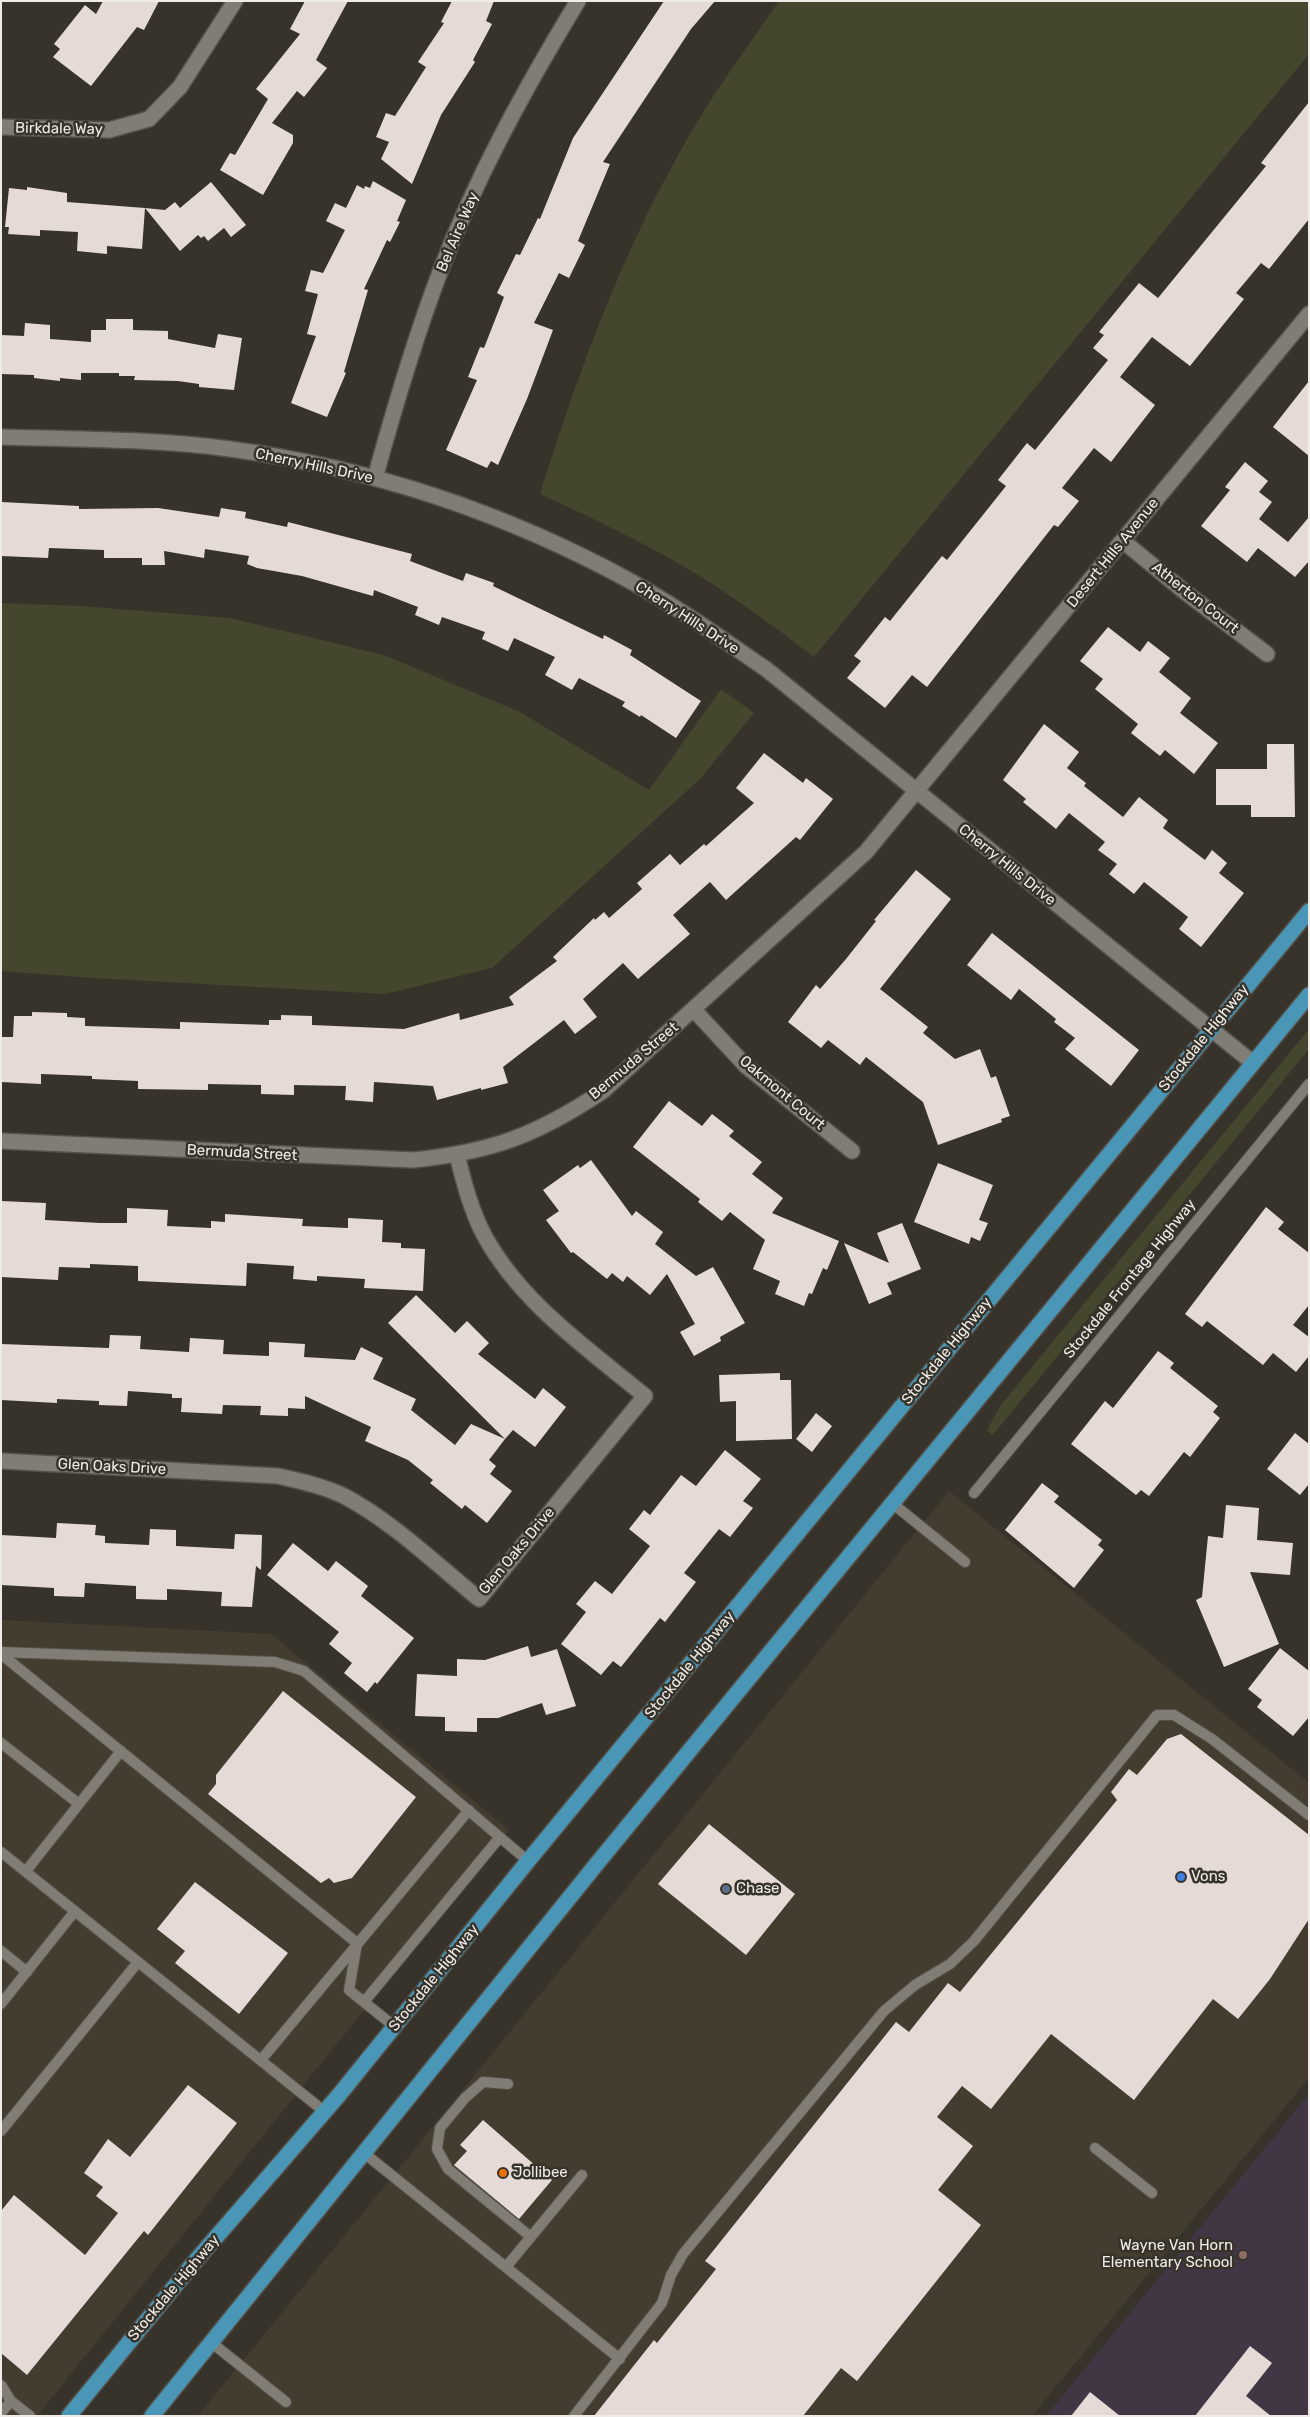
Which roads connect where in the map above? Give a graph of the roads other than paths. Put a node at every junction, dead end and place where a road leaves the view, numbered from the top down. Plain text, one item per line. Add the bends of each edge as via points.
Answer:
1 (235, 1) edge
2 (578, 1) edge
3 (1, 128) edge
4 (1309, 314) edge
5 (1, 437) edge
6 (375, 478) junction
7 (1123, 541) junction
8 (1267, 654) dead end
9 (917, 792) junction
10 (1309, 911) edge
11 (1309, 995) edge
12 (694, 1010) junction
13 (1212, 1029) junction
14 (1253, 1063) junction
15 (1309, 1084) edge
16 (1, 1141) edge
17 (852, 1151) dead end
18 (457, 1156) junction
19 (1, 1461) edge
20 (974, 1493) dead end
21 (892, 1503) junction
22 (966, 1562) dead end
23 (1, 1653) edge
24 (1, 1743) edge
25 (121, 1751) junction
26 (79, 1804) junction
27 (469, 1810) junction
28 (1309, 1815) edge
29 (500, 1837) junction
30 (1, 1852) edge
31 (528, 1861) junction
32 (26, 1872) junction
33 (76, 1911) junction
34 (357, 1944) junction
35 (1, 1951) edge
36 (138, 1962) junction
37 (27, 1972) junction
38 (364, 2002) junction
39 (1, 2004) edge
40 (395, 2027) junction
41 (261, 2060) junction
42 (508, 2084) dead end
43 (325, 2112) junction
44 (1, 2131) edge
45 (1096, 2148) dead end
46 (364, 2153) junction
47 (582, 2175) dead end
48 (1152, 2193) dead end
49 (531, 2237) junction
50 (506, 2267) junction
51 (212, 2343) junction
52 (620, 2359) junction
53 (1, 2385) edge
54 (11, 2401) junction
55 (286, 2402) dead end
56 (1, 2413) edge
57 (30, 2416) edge
58 (69, 2416) edge
59 (152, 2416) edge
60 (574, 2416) edge

1 - 3 street, Birkdale Way via 180,87 149,119 109,130
2 - 6 street, Bel Aire Way via 532,77 492,155 444,262 405,372
4 - 7 street, Desert Hills Avenue
5 - 6 street, Cherry Hills Drive via 151,442 230,449 308,462
6 - 9 street, Cherry Hills Drive via 488,515 562,546 633,583 766,669
7 - 8 street, Atherton Court
7 - 9 street, Desert Hills Avenue
9 - 12 street, Bermuda Street via 866,852
9 - 13 street, Cherry Hills Drive
10 - 13 main road, Stockdale Highway
11 - 14 main road
12 - 17 street, Oakmont Court via 746,1066
12 - 18 street, Bermuda Street via 603,1091 568,1114 526,1135
13 - 14 street, Cherry Hills Drive
13 - 31 main road, Stockdale Highway
14 - 21 main road
15 - 20 lane, Stockdale Frontage Highway
16 - 18 street, Bermuda Street via 377,1160
18 - 19 street, Glen Oaks Drive via 467,1194 484,1234 504,1268 556,1322 645,1396 479,1599 373,1513 309,1483 278,1476
21 - 22 lane
21 - 46 main road
23 - 25 lane
23 - 27 lane via 275,1662 304,1671
24 - 26 lane
25 - 26 lane
25 - 34 lane
26 - 32 lane
27 - 29 lane
27 - 34 lane
28 - 52 lane via 1212,1738 1174,1715 1157,1715 974,1941 950,1964 915,1985 884,2012 837,2066 683,2254 671,2275 662,2303
29 - 31 lane
29 - 38 lane
30 - 32 lane
31 - 40 main road, Stockdale Highway
32 - 33 lane
33 - 36 lane
33 - 37 lane
34 - 38 lane via 349,1990
34 - 41 lane
35 - 37 lane
36 - 41 lane
36 - 44 lane
37 - 39 lane
38 - 40 lane
40 - 43 main road, Stockdale Highway
41 - 43 lane
42 - 49 lane via 482,2082 440,2128 436,2149 448,2169
43 - 58 main road, Stockdale Highway via 192,2265
45 - 48 lane
46 - 50 lane
46 - 51 main road
47 - 49 lane
49 - 50 lane
50 - 52 lane
51 - 55 lane
51 - 59 main road
52 - 60 lane
53 - 54 lane
54 - 56 lane
54 - 57 lane

